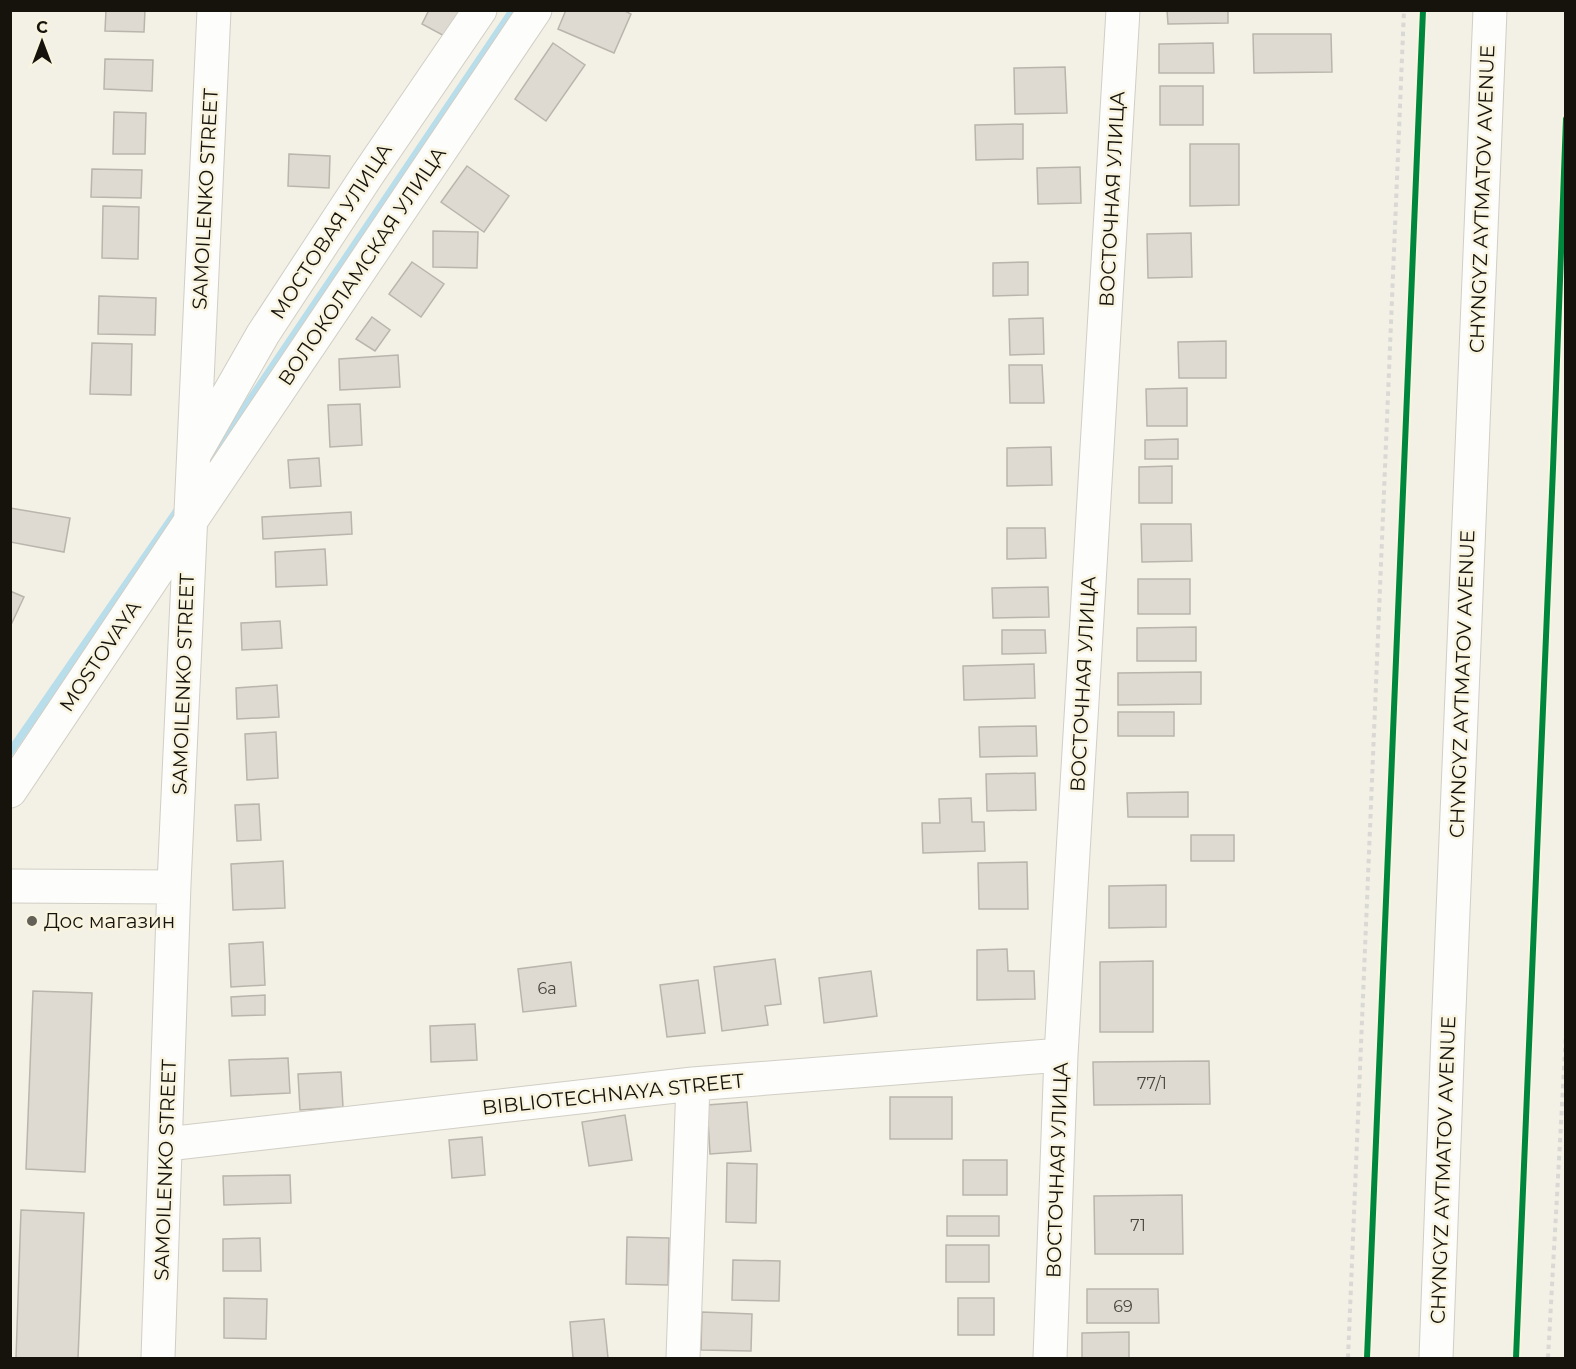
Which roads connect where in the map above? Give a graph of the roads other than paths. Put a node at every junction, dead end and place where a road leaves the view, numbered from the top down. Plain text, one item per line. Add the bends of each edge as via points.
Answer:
1 (214, 10) edge
2 (480, 10) edge
3 (535, 10) edge
4 (1123, 10) edge
5 (1490, 10) edge
6 (192, 457) junction
7 (190, 522) junction
8 (10, 791) edge
9 (10, 886) edge
10 (174, 887) junction
11 (1061, 1055) junction
12 (693, 1084) junction
13 (166, 1144) junction
14 (158, 1359) edge
15 (683, 1359) edge
16 (1050, 1359) edge
17 (1436, 1359) edge

1 - 6 street, SAMOILENKO STREET
2 - 6 street, МОСТОВАЯ УЛИЦА via 270,324
3 - 7 street, ВОЛОКОЛАМСКАЯ УЛИЦА
4 - 11 street, ВОСТОЧНАЯ УЛИЦА
5 - 17 street, CHYNGYZ AYTMATOV AVENUE
6 - 7 street, SAMOILENKO STREET
7 - 8 street, MOSTOVAYA
7 - 10 street, SAMOILENKO STREET
9 - 10 street
10 - 13 street, SAMOILENKO STREET
11 - 12 street, BIBLIOTECHNAYA STREET
11 - 16 street, ВОСТОЧНАЯ УЛИЦА
12 - 13 street, BIBLIOTECHNAYA STREET
12 - 15 street
13 - 14 street, SAMOILENKO STREET

